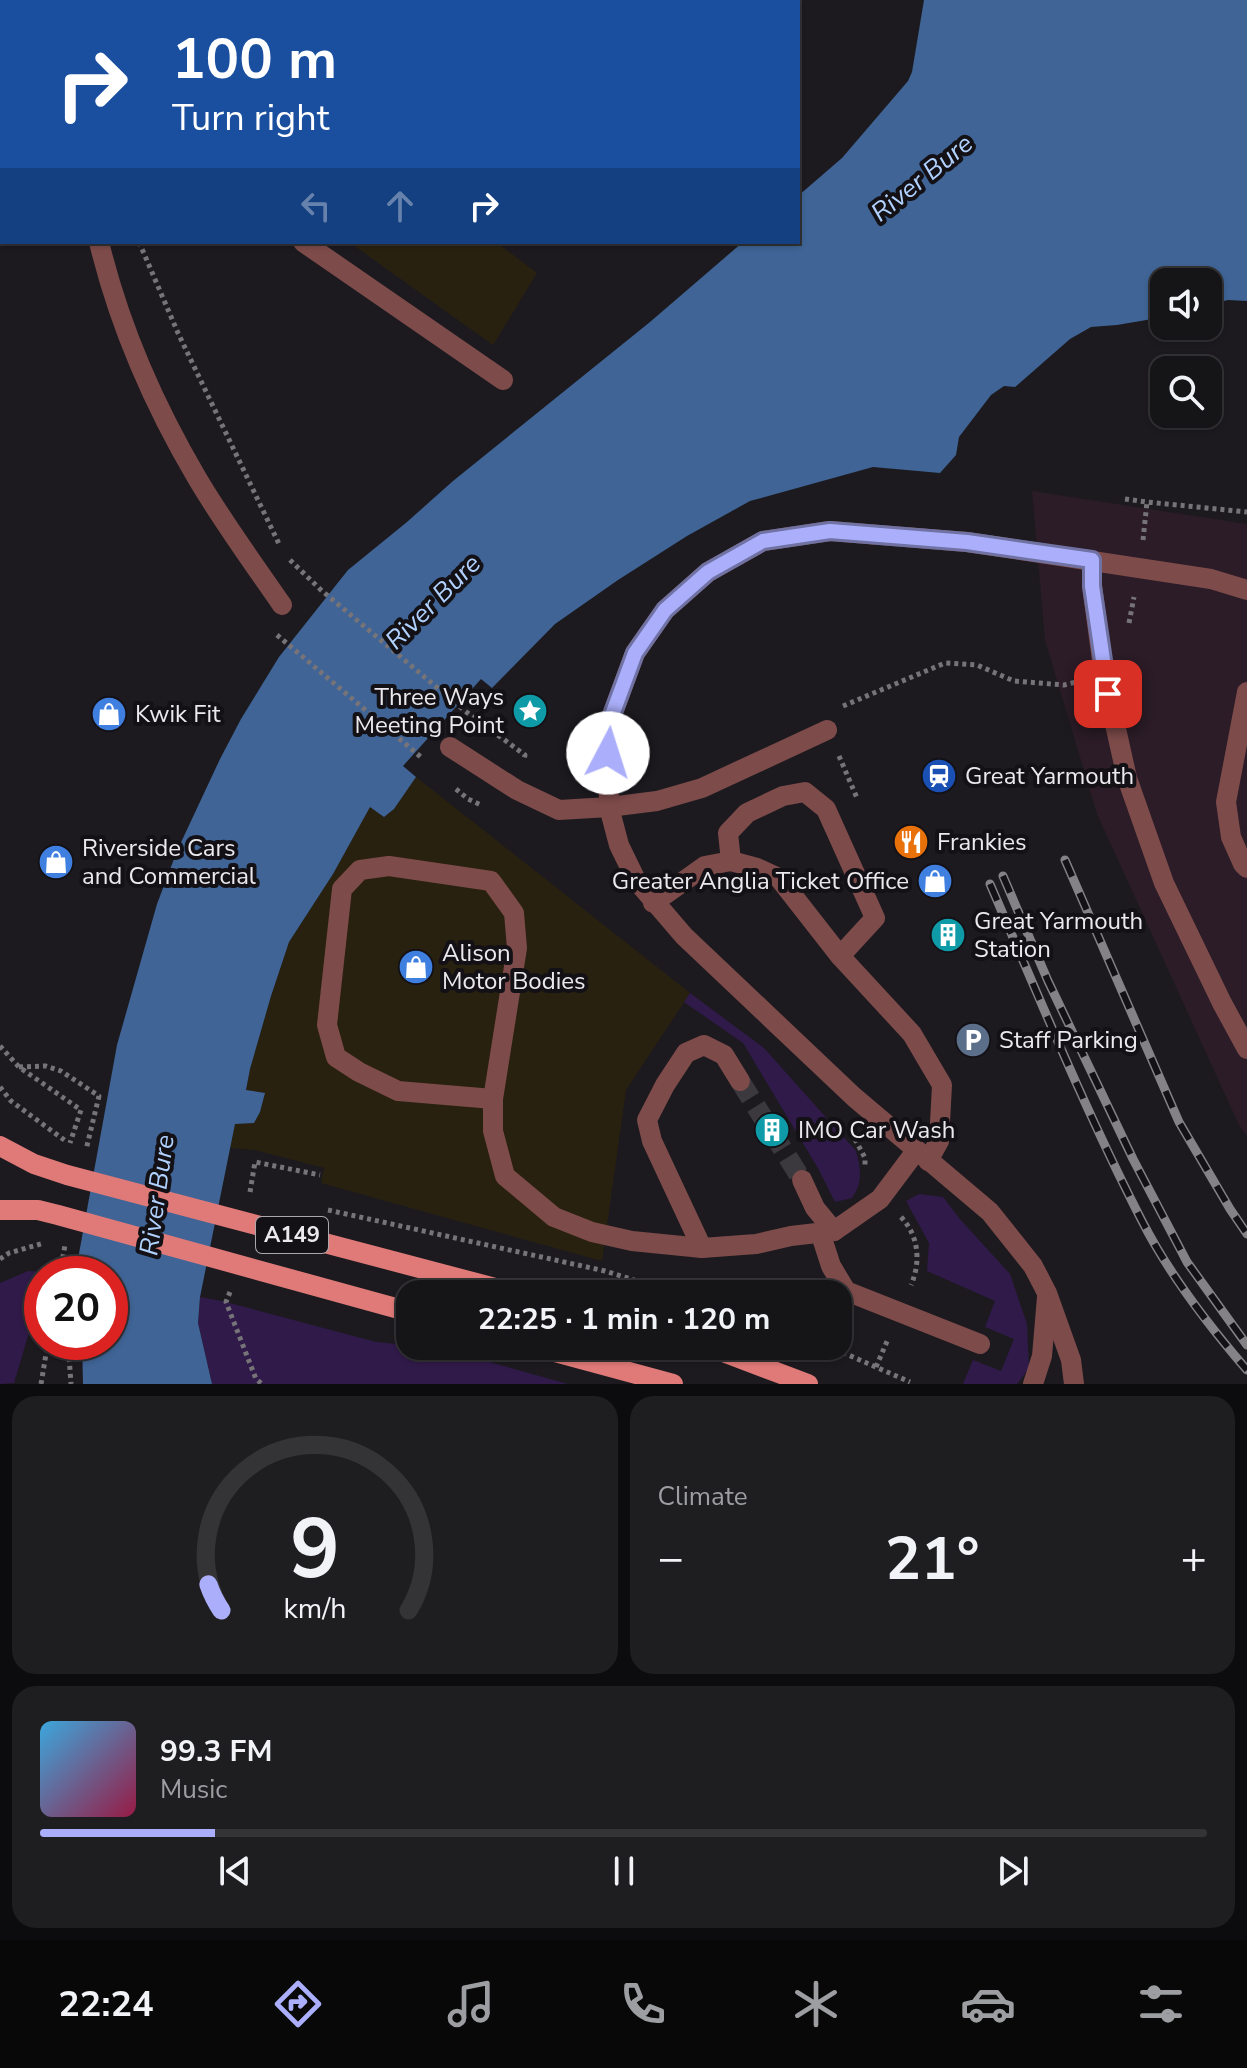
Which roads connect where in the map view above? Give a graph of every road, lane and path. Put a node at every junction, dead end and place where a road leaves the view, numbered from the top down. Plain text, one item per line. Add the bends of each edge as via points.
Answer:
1 (100, 244) edge
2 (140, 244) edge
3 (306, 244) edge
4 (503, 380) dead end
5 (1125, 499) dead end
6 (1147, 502) junction
7 (1247, 512) edge
8 (1144, 527) dead end
9 (1092, 560) junction
10 (1247, 590) edge
11 (1247, 599) edge
12 (282, 605) dead end
13 (271, 630) dead end
14 (1104, 675) junction
15 (1247, 692) edge
16 (827, 730) junction
17 (450, 747) dead end
18 (525, 755) dead end
19 (429, 765) dead end
20 (609, 807) junction
21 (863, 811) dead end
22 (731, 861) junction
23 (1247, 868) edge
24 (653, 903) junction
25 (840, 956) junction
26 (0, 1046) edge
27 (1247, 1049) edge
28 (740, 1081) tunnel mouth
29 (0, 1087) edge
30 (493, 1099) junction
31 (852, 1134) dead end
32 (0, 1146) edge
33 (922, 1156) junction
34 (320, 1175) dead end
35 (802, 1180) tunnel mouth
36 (238, 1189) dead end
37 (880, 1199) junction
38 (0, 1210) edge
39 (328, 1210) dead end
40 (827, 1232) junction
41 (48, 1242) dead end
42 (702, 1248) junction
43 (0, 1259) edge
44 (465, 1280) edge
45 (634, 1280) edge
46 (1050, 1298) junction
47 (226, 1302) dead end
48 (396, 1308) edge
49 (899, 1312) junction
50 (980, 1344) dead end
51 (852, 1356) edge
52 (45, 1360) edge
53 (69, 1360) edge
54 (585, 1360) edge
55 (744, 1360) edge
56 (876, 1367) junction
57 (910, 1382) dead end
58 (670, 1383) edge
59 (41, 1384) edge
60 (71, 1384) edge
61 (262, 1384) edge
62 (808, 1384) edge
63 (1033, 1384) edge
64 (1046, 1384) edge
65 (1074, 1384) edge

1 - 12 street via 153,397 197,478
2 - 18 path via 284,554 465,711
3 - 4 street
5 - 6 path
6 - 7 path
6 - 8 path
9 - 10 street
9 - 14 street
9 - 20 street via 967,542 830,531 763,541 708,572 665,610 635,653 608,726
10 - 11 street
13 - 19 path
14 - 16 path via 1064,685 1014,681 977,665 945,663 819,716
14 - 27 street via 1127,778 1164,883
15 - 23 street via 1226,802 1231,837
16 - 20 street via 702,788
16 - 21 path
17 - 20 street via 559,810
20 - 24 street via 619,845
22 - 24 street via 705,866
22 - 25 street via 779,878
22 - 25 street via 728,833 747,813 805,792 826,809 875,918
24 - 33 street
25 - 33 street via 912,1034 942,1085 939,1141
26 - 29 path via 19,1067 81,1110 73,1144 11,1101
28 - 42 street via 724,1055 704,1045 686,1053 647,1120
30 - 30 street via 517,948 514,913 491,881 389,866 360,870 342,889 327,1025 336,1057 398,1091
30 - 42 street via 493,1131 505,1176 554,1217 632,1241
31 - 37 path via 865,1158 864,1179
32 - 44 main road, A149 via 67,1175
33 - 37 street
33 - 46 street via 990,1212 1033,1266
34 - 36 path via 255,1162 250,1192
35 - 40 street
37 - 40 street
37 - 49 path via 905,1220 916,1242 918,1270
38 - 48 main road, A149 via 38,1210
39 - 45 path
40 - 42 street
40 - 49 street via 831,1266 846,1291
41 - 43 path
46 - 63 street
46 - 64 street via 1056,1344
46 - 65 street
47 - 61 path
49 - 50 street
49 - 56 path
51 - 56 path
52 - 59 path
53 - 60 path
54 - 58 main road
55 - 62 main road
56 - 57 path

